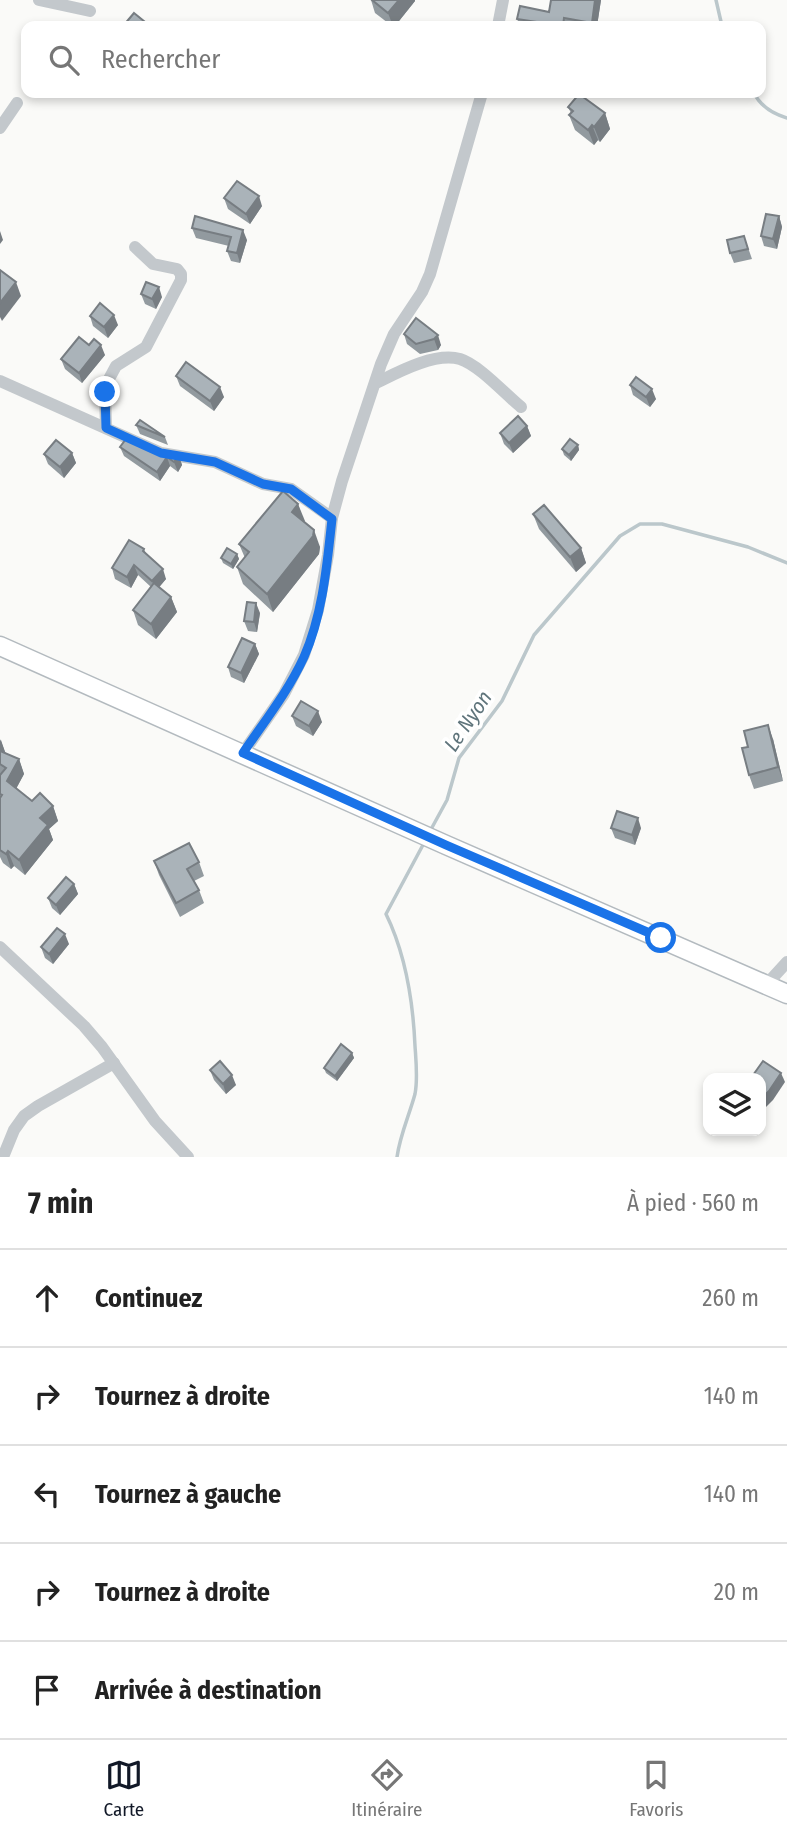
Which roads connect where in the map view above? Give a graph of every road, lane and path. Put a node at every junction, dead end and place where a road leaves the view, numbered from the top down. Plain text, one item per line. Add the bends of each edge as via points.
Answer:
1 (39, 0) edge
2 (503, 0) edge
3 (90, 11) dead end
4 (499, 21) edge
5 (481, 98) edge
6 (17, 103) dead end
7 (0, 128) edge
8 (135, 247) dead end
9 (0, 381) edge
10 (376, 383) junction
11 (521, 407) dead end
12 (106, 428) junction
13 (332, 519) junction
14 (0, 646) edge
15 (243, 753) junction
16 (0, 947) edge
17 (787, 962) edge
18 (766, 985) junction
19 (787, 994) edge
20 (114, 1063) junction
21 (3, 1157) edge
22 (188, 1157) edge

1 - 3 street
2 - 4 street
5 - 10 street via 430,274 394,334
6 - 7 street
8 - 12 street via 153,264 177,269 181,280 146,347 116,366 109,379
9 - 12 street
10 - 11 street via 446,357 462,360
10 - 13 street
12 - 13 street via 161,453 215,462 263,484 291,489
13 - 15 street via 318,610 304,655 284,694
14 - 15 main road
15 - 18 main road
16 - 20 street via 85,1026
17 - 18 street
18 - 19 main road
20 - 21 street via 24,1116
20 - 22 street via 155,1121

